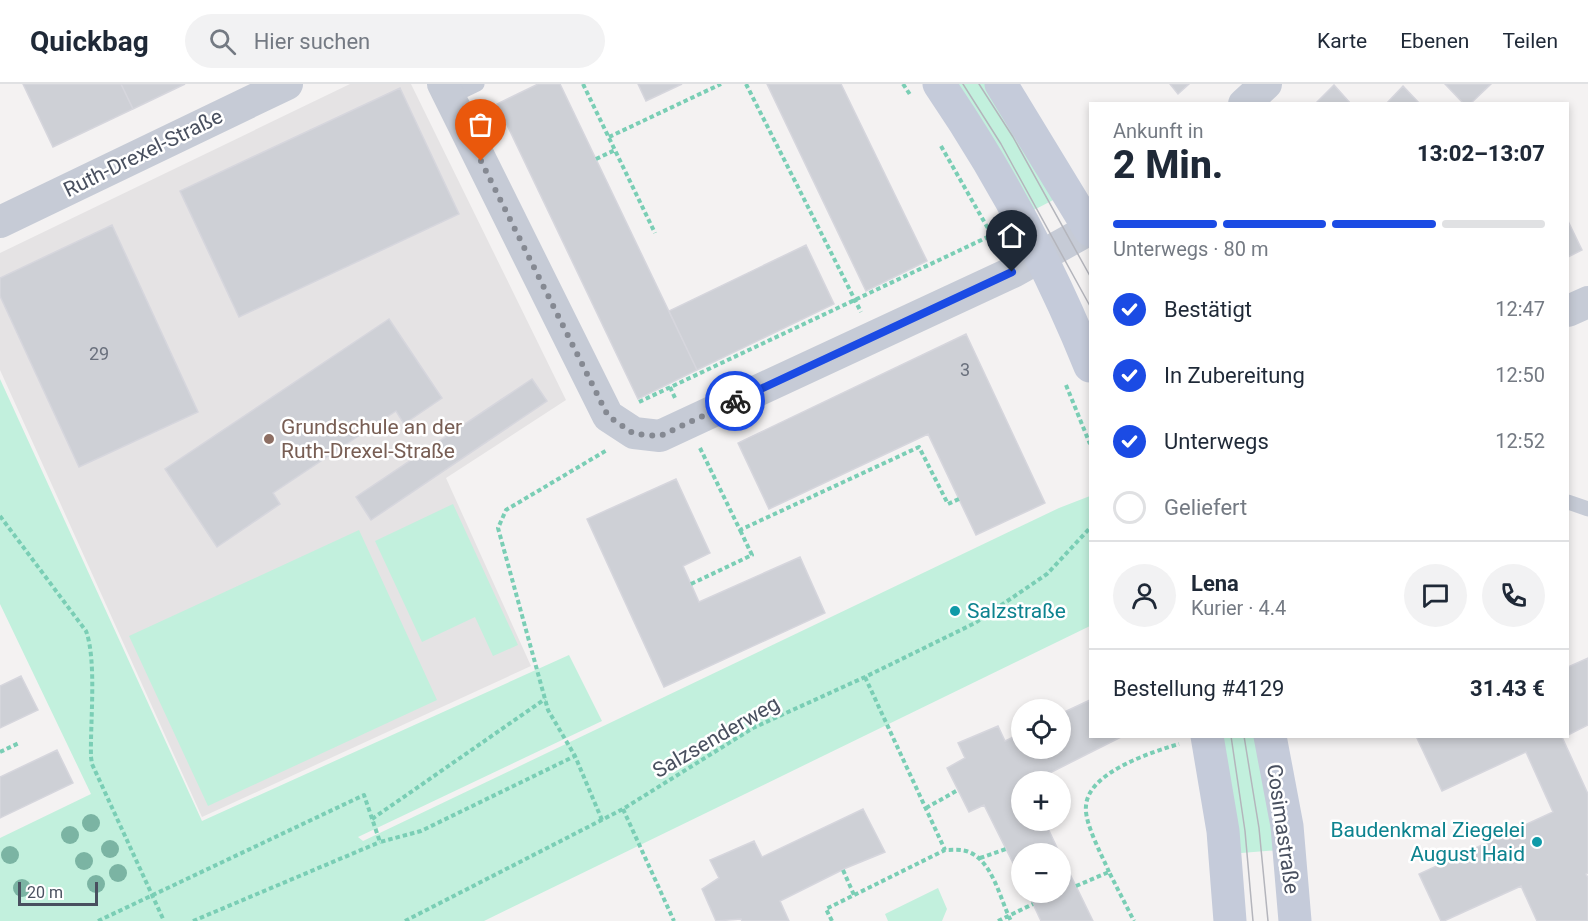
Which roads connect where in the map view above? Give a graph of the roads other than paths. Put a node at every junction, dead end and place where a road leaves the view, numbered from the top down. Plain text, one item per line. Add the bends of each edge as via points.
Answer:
1 (287, 84) edge
2 (939, 84) edge
3 (1001, 84) edge
4 (1266, 84) edge
5 (456, 88) edge
6 (245, 93) edge
7 (1246, 102) edge
8 (0, 222) edge
9 (1089, 228) edge
10 (1089, 231) edge
11 (1040, 257) junction
12 (1588, 302) edge
13 (1569, 311) edge
14 (1089, 364) edge
15 (1569, 502) edge
16 (1588, 509) edge
17 (1270, 738) edge
18 (1195, 740) edge
19 (1230, 921) edge
20 (1295, 921) edge

1 - 6 street, Ruth-Drexel-Straße
2 - 11 main road via 1005,189
3 - 9 main road
4 - 7 street
5 - 11 street via 608,416 634,434 660,436
6 - 8 street, Ruth-Drexel-Straße
10 - 11 street
11 - 14 main road
12 - 13 street
15 - 16 lane
17 - 20 main road, Cosimastraße via 1287,826
18 - 19 main road via 1223,831

